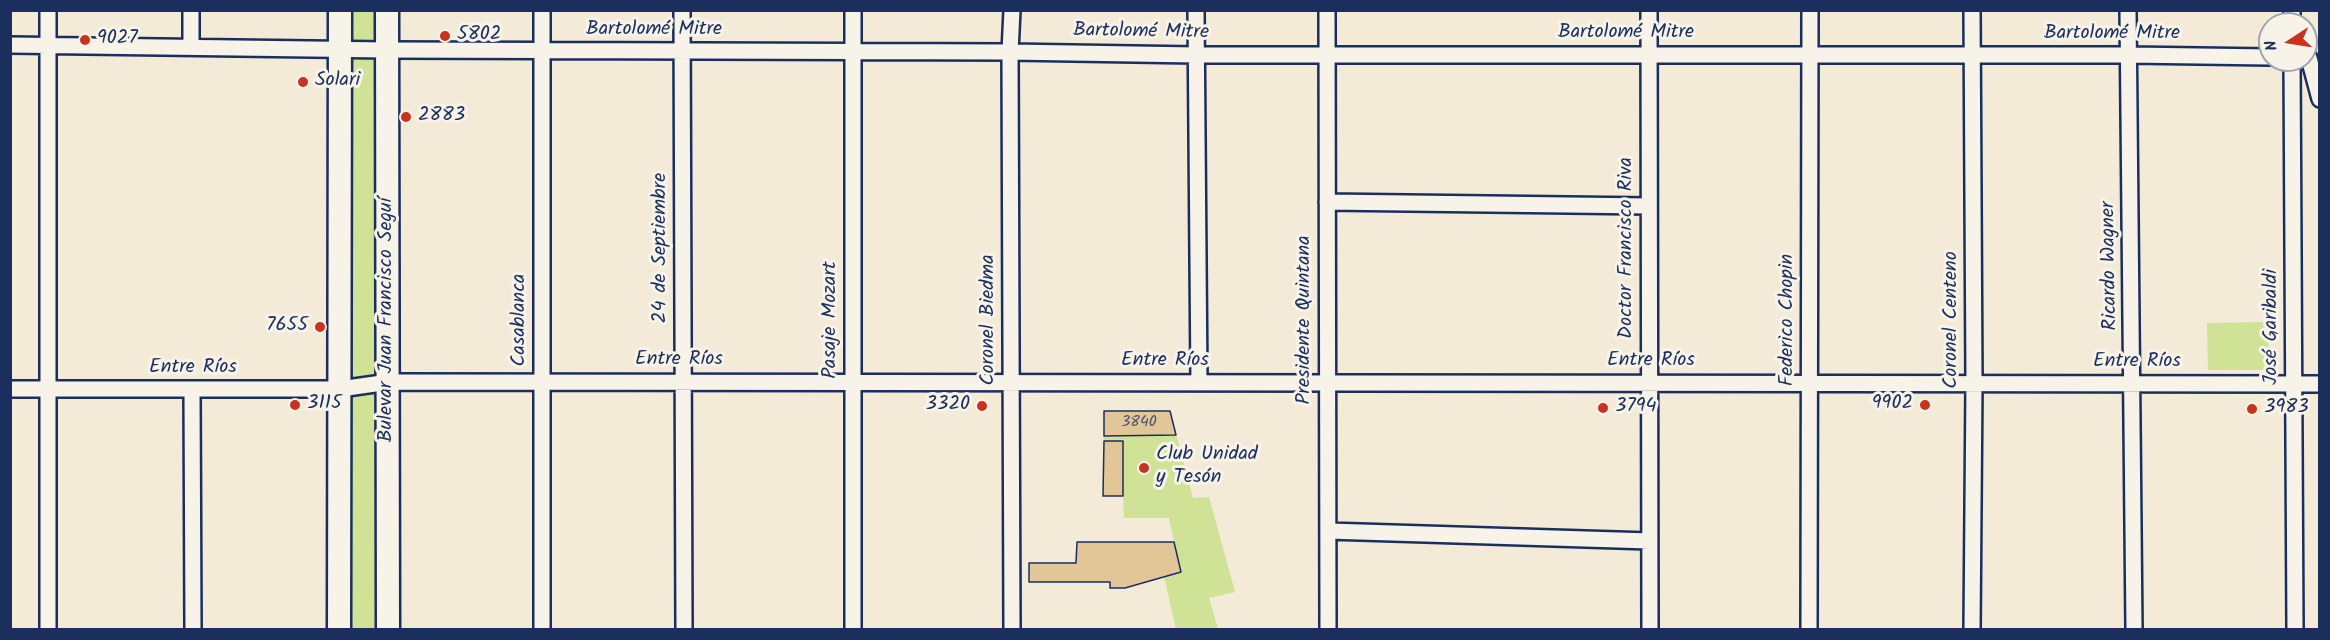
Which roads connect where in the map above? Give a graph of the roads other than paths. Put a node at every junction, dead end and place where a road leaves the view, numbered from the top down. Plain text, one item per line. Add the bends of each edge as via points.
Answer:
1 (48, 10) edge
2 (191, 10) edge
3 (340, 10) edge
4 (387, 10) edge
5 (542, 10) edge
6 (682, 10) edge
7 (853, 10) edge
8 (1012, 10) edge
9 (1196, 10) edge
10 (1327, 10) edge
11 (1649, 10) edge
12 (1810, 10) edge
13 (1972, 10) edge
14 (2128, 10) edge
15 (10, 45) edge
16 (48, 45) junction
17 (191, 47) junction
18 (340, 50) junction
19 (387, 50) junction
20 (542, 51) junction
21 (682, 52) junction
22 (853, 52) junction
23 (1010, 52) junction
24 (1327, 54) junction
25 (1196, 55) junction
26 (1649, 55) junction
27 (2128, 55) junction
28 (1810, 56) junction
29 (1972, 56) junction
30 (2258, 57) edge
31 (2292, 72) edge
32 (2314, 72) edge
33 (2319, 99) edge
34 (1327, 202) junction
35 (1649, 206) junction
36 (388, 382) junction
37 (542, 382) junction
38 (684, 382) junction
39 (1011, 382) junction
40 (853, 383) junction
41 (1199, 383) junction
42 (1328, 383) junction
43 (1649, 383) junction
44 (1809, 383) junction
45 (1974, 383) junction
46 (2134, 384) junction
47 (2294, 384) junction
48 (2319, 384) edge
49 (10, 389) edge
50 (48, 389) junction
51 (340, 389) junction
52 (192, 390) junction
53 (1328, 531) junction
54 (1650, 541) junction
55 (48, 630) edge
56 (193, 630) edge
57 (339, 630) edge
58 (388, 630) edge
59 (542, 630) edge
60 (684, 630) edge
61 (853, 630) edge
62 (1012, 630) edge
63 (1328, 630) edge
64 (1650, 630) edge
65 (1809, 630) edge
66 (1972, 630) edge
67 (2134, 630) edge
68 (2295, 630) edge

1 - 16 street
2 - 17 street
3 - 18 main road
4 - 19 main road, Bulevar Juan Francisco Seguí
5 - 20 street, Casablanca
6 - 21 street, 24 de Septiembre
7 - 22 street, Pasaje Mozart
8 - 23 street, Coronel Biedma
9 - 25 street
10 - 24 street, Presidente Quintana
11 - 26 street, Doctor Francisco Riva
12 - 28 street, Federico Chopin
13 - 29 street, Coronel Centeno
14 - 27 street, Ricardo Wagner
15 - 16 street, Bartolomé Mitre
16 - 17 street, Bartolomé Mitre
16 - 50 street
17 - 18 street, Bartolomé Mitre
18 - 19 street, Bartolomé Mitre
18 - 51 main road
19 - 20 street, Bartolomé Mitre
19 - 36 main road, Bulevar Juan Francisco Seguí
20 - 21 street, Bartolomé Mitre
20 - 37 street, Casablanca
21 - 22 street, Bartolomé Mitre
21 - 38 street, 24 de Septiembre
22 - 23 street, Bartolomé Mitre
22 - 40 street, Pasaje Mozart
23 - 25 street, Bartolomé Mitre
23 - 39 street, Coronel Biedma
24 - 25 street, Bartolomé Mitre
24 - 26 street, Bartolomé Mitre
24 - 34 street, Presidente Quintana
25 - 41 street
26 - 28 street, Bartolomé Mitre
26 - 35 street, Doctor Francisco Riva
27 - 29 street, Bartolomé Mitre
27 - 30 street, Bartolomé Mitre
27 - 46 street, Ricardo Wagner
28 - 29 street, Bartolomé Mitre
28 - 44 street, Federico Chopin
29 - 45 street, Coronel Centeno
31 - 47 street, José Garibaldi
32 - 33 street
34 - 35 street
34 - 42 street, Presidente Quintana
35 - 43 street, Doctor Francisco Riva
36 - 37 street, Entre Ríos
36 - 51 street, Entre Ríos
36 - 58 main road, Bulevar Juan Francisco Seguí
37 - 38 street, Entre Ríos
37 - 59 street, Casablanca
38 - 40 street, Entre Ríos
38 - 60 street, 24 de Septiembre
39 - 40 street, Entre Ríos
39 - 41 street, Entre Ríos
39 - 62 street, Coronel Biedma
40 - 61 street, Pasaje Mozart
41 - 42 street, Entre Ríos
42 - 43 street, Entre Ríos
42 - 53 street, Presidente Quintana
43 - 44 street, Entre Ríos
43 - 54 street, Doctor Francisco Riva
44 - 45 street, Entre Ríos
44 - 65 street, Federico Chopin
45 - 46 street, Entre Ríos
45 - 66 street, Coronel Centeno
46 - 47 street, Entre Ríos
46 - 67 street, Ricardo Wagner
47 - 48 street, Entre Ríos
47 - 68 street, José Garibaldi
49 - 50 street, Entre Ríos
50 - 52 street, Entre Ríos
50 - 55 street
51 - 52 street, Entre Ríos
51 - 57 main road
52 - 56 street
53 - 54 street
53 - 63 street, Presidente Quintana
54 - 64 street, Doctor Francisco Riva

